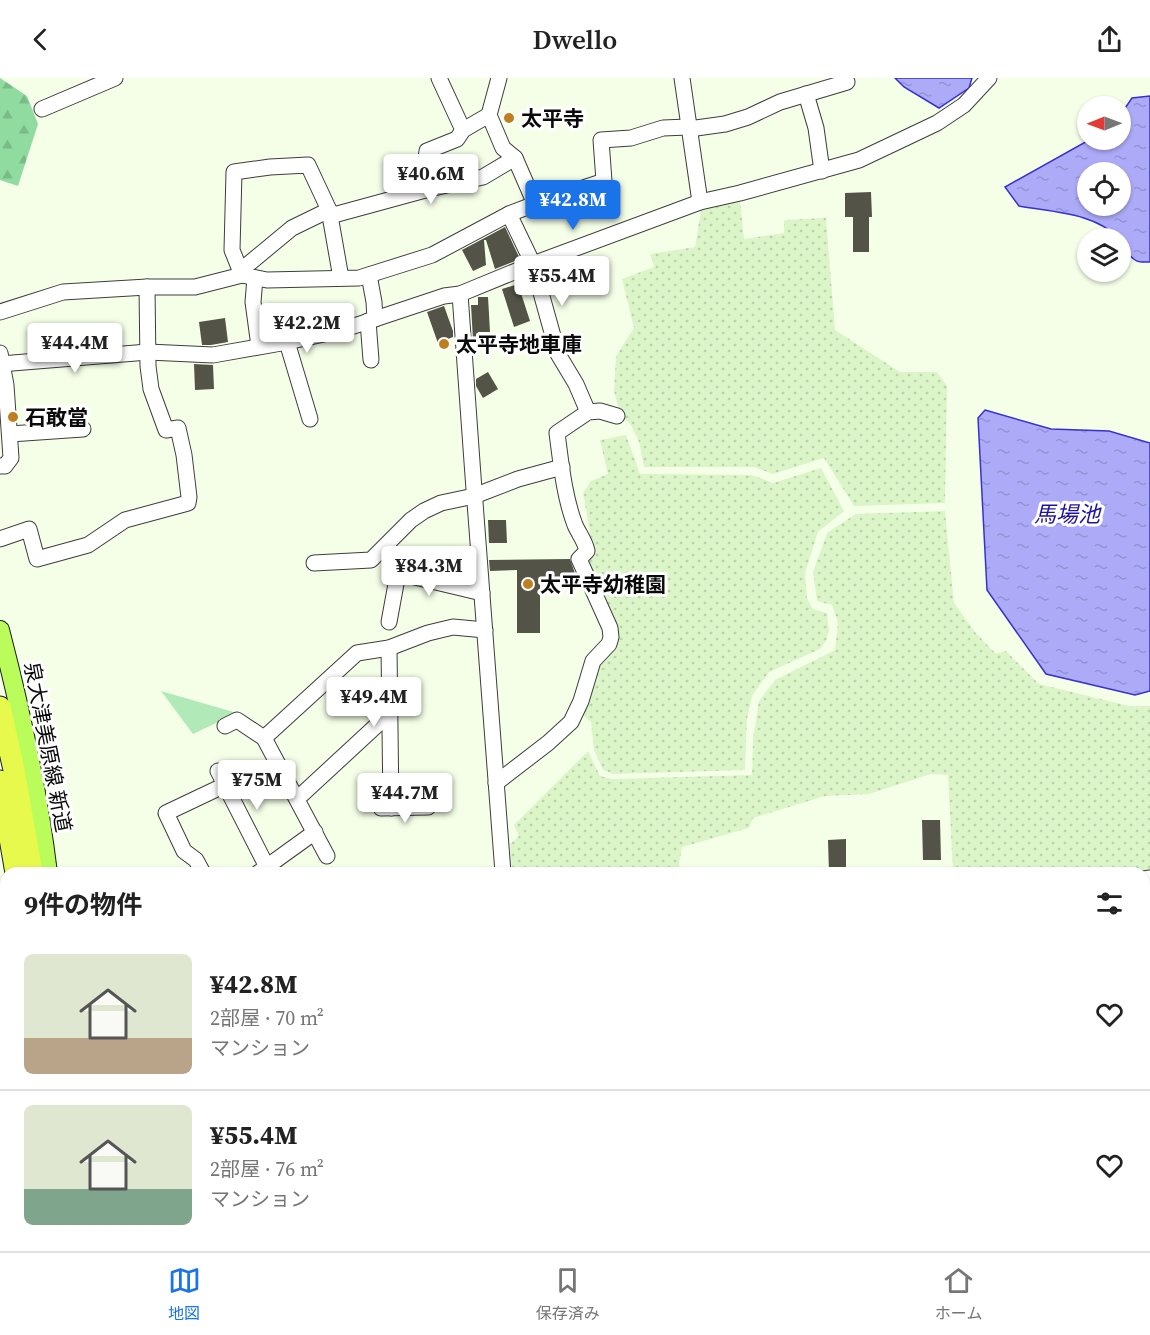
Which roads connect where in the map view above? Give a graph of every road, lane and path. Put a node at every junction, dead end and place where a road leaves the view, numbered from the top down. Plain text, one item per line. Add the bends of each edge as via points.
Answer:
1 (115, 78) edge
2 (439, 78) edge
3 (499, 78) edge
4 (682, 78) edge
5 (988, 78) edge
6 (847, 82) dead end
7 (806, 94) junction
8 (42, 109) dead end
9 (489, 115) junction
10 (689, 128) junction
11 (462, 130) junction
12 (515, 158) junction
13 (822, 171) junction
14 (429, 189) junction
15 (700, 202) junction
16 (535, 204) junction
17 (330, 213) junction
18 (509, 214) junction
19 (533, 264) junction
20 (246, 275) junction
21 (369, 275) junction
22 (341, 278) junction
23 (147, 287) junction
24 (460, 294) junction
25 (0, 312) edge
26 (372, 320) junction
27 (287, 342) junction
28 (259, 346) junction
29 (148, 352) junction
30 (1, 360) edge
31 (371, 360) dead end
32 (588, 412) junction
33 (617, 416) dead end
34 (4, 417) edge
35 (310, 419) dead end
36 (83, 429) dead end
37 (10, 434) junction
38 (0, 466) edge
39 (562, 467) junction
40 (474, 496) junction
41 (0, 539) edge
42 (314, 563) dead end
43 (482, 593) junction
44 (389, 622) dead end
45 (0, 630) edge
46 (484, 630) junction
47 (389, 648) junction
48 (0, 707) edge
49 (390, 713) junction
50 (225, 726) dead end
51 (264, 738) junction
52 (0, 781) edge
53 (496, 783) junction
54 (297, 799) junction
55 (428, 807) dead end
56 (315, 832) junction
57 (0, 842) edge
58 (327, 856) dead end
59 (5, 867) edge
60 (15, 867) edge
61 (31, 867) edge
62 (47, 867) edge
63 (200, 867) edge
64 (262, 867) edge
65 (267, 867) edge
66 (503, 867) edge

1 - 8 street
2 - 11 street
3 - 9 street
4 - 10 street
5 - 13 street via 964,105 937,123 859,160
6 - 7 street
7 - 10 street via 725,124
7 - 13 street
9 - 11 street
9 - 12 street via 503,148
10 - 15 street
10 - 16 street via 663,128 631,138 602,140 604,181
11 - 14 street via 457,139 426,151
12 - 14 street via 483,177
12 - 16 street
13 - 15 street
14 - 17 street
15 - 19 street
16 - 18 street
17 - 20 street via 292,228
17 - 20 street via 308,165 234,172 232,250
17 - 22 street
18 - 19 street
18 - 21 street via 432,255
19 - 24 street
19 - 32 street via 558,354
20 - 22 street via 267,280
20 - 23 street via 195,287
20 - 28 street
21 - 22 street
21 - 26 street via 374,302
23 - 25 street via 63,292
23 - 29 street
24 - 26 street
24 - 40 street
26 - 27 street
26 - 31 street
27 - 28 street
27 - 35 street
28 - 29 street via 213,355
29 - 30 street
29 - 41 street via 151,389 166,430 178,428 188,503 125,520 88,545 37,559 28,529
30 - 34 street
32 - 33 street
32 - 39 street via 557,433
34 - 37 street
36 - 37 street
37 - 38 street via 11,458
39 - 40 street
39 - 53 street via 568,501 587,551 579,559 611,637 593,661 571,722
40 - 42 street via 424,511 371,560
40 - 43 street
43 - 44 street via 398,573
43 - 46 street
45 - 62 main road, 泉大津美原線 新道 via 28,749
46 - 47 street via 453,627
46 - 53 street
47 - 49 street
47 - 51 street via 357,653
48 - 61 highway
49 - 54 street
49 - 55 street via 386,808
50 - 51 street via 237,720
51 - 54 street
52 - 60 highway
53 - 66 street
54 - 56 street
56 - 58 street
56 - 65 street
57 - 59 main road
63 - 64 street via 183,851 166,813 222,778

